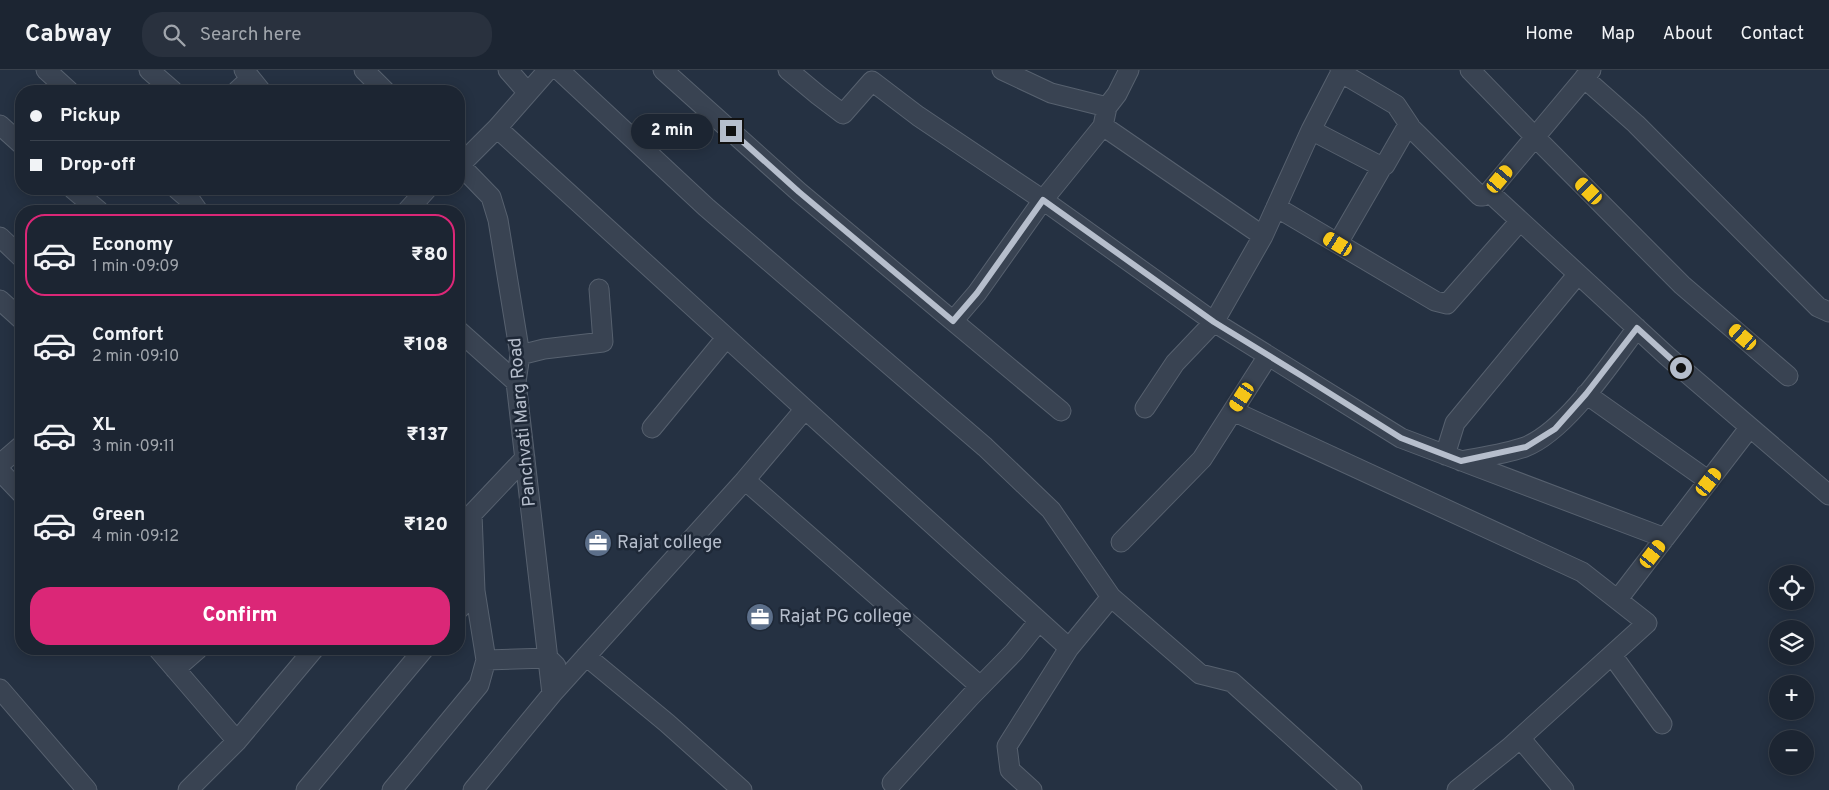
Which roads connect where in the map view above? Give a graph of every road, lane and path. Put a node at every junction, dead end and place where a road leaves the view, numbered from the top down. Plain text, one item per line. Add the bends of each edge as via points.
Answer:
1 (46, 70) edge
2 (149, 70) edge
3 (508, 70) edge
4 (548, 70) edge
5 (559, 70) edge
6 (663, 70) edge
7 (788, 70) edge
8 (1002, 70) edge
9 (1128, 70) edge
10 (1470, 70) edge
11 (1341, 71) edge
12 (1588, 74) edge
13 (874, 76) edge
14 (62, 85) edge
15 (166, 85) edge
16 (528, 93) junction
17 (1107, 106) junction
18 (0, 125) edge
19 (1103, 126) junction
20 (1410, 126) junction
21 (498, 128) junction
22 (1311, 130) junction
23 (1535, 137) junction
24 (15, 139) edge
25 (465, 159) edge
26 (1382, 167) junction
27 (465, 171) edge
28 (1489, 192) junction
29 (80, 195) edge
30 (184, 195) edge
31 (422, 195) edge
32 (1043, 200) junction
33 (92, 205) edge
34 (194, 205) edge
35 (412, 205) edge
36 (1276, 206) junction
37 (1520, 221) junction
38 (1262, 236) junction
39 (0, 237) edge
40 (1338, 244) junction
41 (15, 251) edge
42 (1578, 274) junction
43 (599, 289) dead end
44 (0, 300) edge
45 (1829, 312) edge
46 (15, 314) edge
47 (953, 321) junction
48 (1214, 322) junction
49 (1637, 328) junction
50 (465, 336) edge
51 (726, 338) junction
52 (520, 355) junction
53 (1268, 356) junction
54 (1788, 376) dead end
55 (516, 382) junction
56 (1586, 394) junction
57 (1145, 408) dead end
58 (805, 410) junction
59 (1061, 411) dead end
60 (1233, 411) junction
61 (652, 428) dead end
62 (1750, 428) junction
63 (15, 451) edge
64 (525, 458) junction
65 (1453, 458) junction
66 (0, 464) edge
67 (0, 471) edge
68 (745, 480) junction
69 (1709, 482) junction
70 (15, 487) edge
71 (1829, 495) edge
72 (1665, 538) junction
73 (1121, 542) dead end
74 (475, 591) junction
75 (1110, 597) junction
76 (1618, 599) junction
77 (465, 603) edge
78 (1039, 621) junction
79 (1069, 648) junction
80 (163, 655) edge
81 (191, 655) edge
82 (309, 655) edge
83 (419, 655) edge
84 (1612, 655) junction
85 (586, 656) junction
86 (548, 658) junction
87 (486, 660) junction
88 (175, 669) junction
89 (568, 676) junction
90 (980, 686) junction
91 (0, 689) edge
92 (552, 694) junction
93 (1662, 724) dead end
94 (1520, 738) junction
95 (237, 741) junction
96 (892, 783) dead end
97 (1463, 788) edge
98 (87, 790) edge
99 (188, 790) edge
100 (306, 790) edge
101 (392, 790) edge
102 (473, 790) edge
103 (742, 790) edge
104 (1032, 790) edge
105 (1352, 790) edge
106 (1564, 790) edge

1 - 14 street
2 - 15 street
3 - 16 street
4 - 16 street
5 - 75 street via 706,207 985,447 1052,510
6 - 47 street via 799,192
7 - 13 street via 842,114
8 - 17 street via 1051,93
9 - 17 street via 1117,94
10 - 23 street
11 - 20 street via 1396,105
11 - 22 street
12 - 23 street
12 - 45 street via 1818,307
13 - 32 street via 918,116
16 - 21 street
17 - 19 street
18 - 24 street
19 - 32 street
19 - 38 street
20 - 26 street via 1406,126 1386,166
20 - 28 street via 1480,196
21 - 25 street
21 - 51 street
22 - 26 street
22 - 36 street
23 - 28 street
23 - 54 street via 1682,285
26 - 40 street
27 - 52 street, Panchvati Marg Road via 491,197 498,220
28 - 37 street
29 - 33 street
30 - 34 street
31 - 35 street
32 - 47 street via 977,293
32 - 48 street
36 - 38 street
36 - 40 street
37 - 40 street via 1447,304 1435,301
37 - 42 street
38 - 48 street
39 - 41 street
42 - 49 street
42 - 65 street via 1454,423
43 - 52 street via 603,342
44 - 46 street
47 - 59 street
48 - 53 street
48 - 57 street via 1175,363
49 - 56 street
49 - 62 street
50 - 55 street
51 - 58 street
51 - 61 street
52 - 55 street, Panchvati Marg Road
53 - 60 street
53 - 65 street via 1401,438
55 - 64 street, Panchvati Marg Road
56 - 65 street via 1555,429 1526,447
56 - 69 street
58 - 68 street
58 - 78 street
60 - 73 street via 1202,459
60 - 76 street via 1582,572
62 - 69 street
62 - 71 street
63 - 66 street
64 - 74 street via 472,514
64 - 86 street, Panchvati Marg Road
65 - 72 street
67 - 70 street
68 - 85 street
68 - 90 street
69 - 72 street
72 - 76 street
74 - 77 street
74 - 87 street
75 - 79 street
75 - 105 street via 1200,674 1232,682
76 - 84 street via 1647,623
78 - 79 street
78 - 90 street
79 - 104 street via 1007,746 1010,770
80 - 88 street
81 - 88 street
82 - 95 street
83 - 100 street
84 - 93 street
84 - 94 street
85 - 89 street
85 - 103 street
86 - 87 street
86 - 89 street
86 - 92 street, Panchvati Marg Road
87 - 101 street via 479,685
88 - 95 street
89 - 92 street
90 - 96 street
91 - 98 street
92 - 102 street
94 - 97 street
94 - 106 street
95 - 99 street

